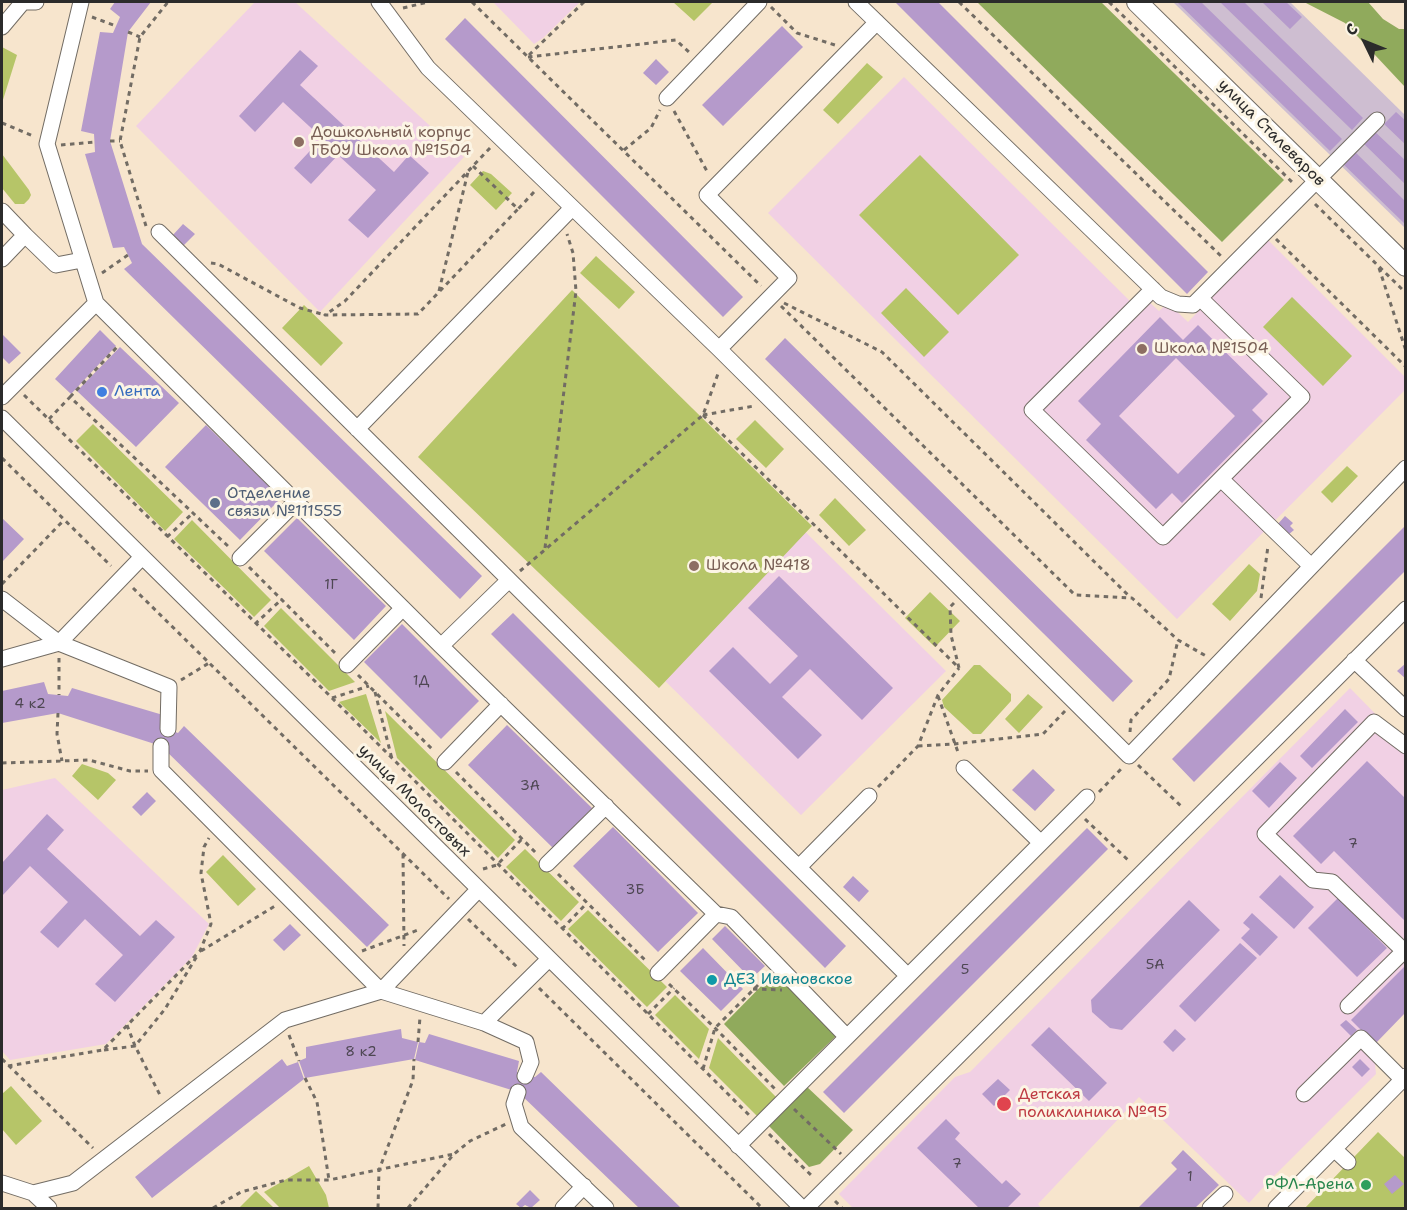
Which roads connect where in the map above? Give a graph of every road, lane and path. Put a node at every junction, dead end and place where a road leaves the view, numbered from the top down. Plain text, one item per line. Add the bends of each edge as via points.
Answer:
1 (23, 2) edge
2 (36, 2) edge
3 (168, 2) edge
4 (428, 2) edge
5 (472, 2) edge
6 (584, 2) edge
7 (759, 2) edge
8 (765, 2) edge
9 (855, 2) edge
10 (959, 2) edge
11 (1109, 2) edge
12 (1137, 2) edge
13 (80, 6) edge
14 (383, 7) edge
15 (877, 22) junction
16 (116, 26) dead end
17 (2, 27) edge
18 (129, 32) dead end
19 (140, 37) junction
20 (849, 50) junction
21 (528, 57) junction
22 (700, 63) junction
23 (667, 98) junction
24 (1377, 120) dead end
25 (2, 123) edge
26 (500, 138) junction
27 (110, 141) dead end
28 (120, 141) junction
29 (95, 142) dead end
30 (47, 143) junction
31 (624, 150) junction
32 (473, 166) junction
33 (468, 171) junction
34 (1318, 179) junction
35 (544, 181) junction
36 (716, 186) junction
37 (1304, 193) junction
38 (518, 209) junction
39 (2, 211) edge
40 (567, 213) junction
41 (152, 230) joint
42 (1267, 230) junction
43 (26, 235) junction
44 (128, 255) dead end
45 (183, 256) junction
46 (2, 259) edge
47 (82, 260) junction
48 (1231, 266) junction
49 (1406, 266) edge
50 (1378, 267) junction
51 (89, 281) junction
52 (1154, 289) junction
53 (439, 292) junction
54 (1406, 293) edge
55 (771, 296) junction
56 (1200, 298) junction
57 (96, 303) junction
58 (325, 315) junction
59 (128, 336) junction
60 (1406, 351) edge
61 (722, 352) junction
62 (1406, 367) edge
63 (14, 385) junction
64 (2, 397) edge
65 (70, 397) dead end
66 (773, 403) junction
67 (703, 415) junction
68 (2, 418) edge
69 (357, 429) junction
70 (2, 458) edge
71 (1406, 468) edge
72 (1221, 478) junction
73 (296, 502) junction
74 (194, 512) dead end
75 (64, 520) junction
76 (1271, 526) junction
77 (167, 537) junction
78 (545, 548) junction
79 (142, 557) junction
80 (240, 558) dead end
81 (1311, 566) junction
82 (122, 577) junction
83 (509, 580) junction
84 (2, 584) edge
85 (964, 592) junction
86 (1132, 598) junction
87 (2, 599) edge
88 (282, 599) dead end
89 (403, 608) junction
90 (1406, 609) edge
91 (1257, 622) junction
92 (255, 624) junction
93 (1178, 640) junction
94 (58, 643) junction
95 (441, 646) junction
96 (2, 659) edge
97 (1354, 660) junction
98 (209, 663) junction
99 (1218, 663) junction
100 (347, 665) dead end
101 (959, 668) junction
102 (369, 686) dead end
103 (170, 687) junction
104 (374, 691) dead end
105 (59, 695) dead end
106 (938, 695) junction
107 (332, 698) junction
108 (1074, 701) junction
109 (501, 704) junction
110 (1406, 709) edge
111 (58, 713) dead end
112 (168, 729) dead end
113 (955, 744) junction
114 (161, 746) dead end
115 (918, 746) junction
116 (1406, 746) edge
117 (1129, 756) junction
118 (392, 759) junction
119 (62, 761) junction
120 (445, 762) dead end
121 (2, 763) edge
122 (964, 768) joint
123 (160, 770) junction
124 (868, 796) joint
125 (1087, 797) dead end
126 (606, 806) junction
127 (1182, 807) dead end
128 (1075, 810) junction
129 (216, 826) junction
130 (522, 839) dead end
131 (1041, 843) junction
132 (403, 854) junction
133 (1129, 861) dead end
134 (548, 864) dead end
135 (496, 865) junction
136 (799, 867) junction
137 (483, 869) dead end
138 (478, 890) junction
139 (288, 898) junction
140 (587, 903) dead end
141 (459, 909) junction
142 (716, 914) junction
143 (423, 928) dead end
144 (562, 929) junction
145 (404, 936) junction
146 (200, 951) junction
147 (346, 957) junction
148 (549, 959) junction
149 (777, 965) junction
150 (404, 967) junction
151 (658, 973) dead end
152 (908, 976) junction
153 (529, 979) junction
154 (674, 988) dead end
155 (753, 989) junction
156 (381, 991) junction
157 (802, 991) junction
158 (421, 1003) junction
159 (1348, 1006) dead end
160 (648, 1014) junction
161 (284, 1022) junction
162 (484, 1023) junction
163 (127, 1025) junction
164 (847, 1037) junction
165 (418, 1042) dead end
166 (135, 1046) junction
167 (102, 1050) junction
168 (2, 1059) edge
169 (414, 1059) dead end
170 (299, 1061) dead end
171 (8, 1066) junction
172 (703, 1069) junction
173 (525, 1076) dead end
174 (305, 1078) dead end
175 (1404, 1078) edge
176 (518, 1092) dead end
177 (1304, 1094) dead end
178 (168, 1110) junction
179 (518, 1118) junction
180 (759, 1125) junction
181 (738, 1146) junction
182 (1334, 1149) junction
183 (454, 1154) junction
184 (104, 1159) junction
185 (1348, 1162) dead end
186 (380, 1170) junction
187 (815, 1179) dead end
188 (329, 1180) junction
189 (2, 1183) edge
190 (584, 1186) junction
191 (33, 1193) junction
192 (1225, 1194) dead end
193 (832, 1197) dead end
194 (49, 1209) edge
195 (213, 1209) edge
196 (378, 1209) edge
197 (408, 1209) edge
198 (563, 1209) edge
199 (606, 1209) edge
200 (762, 1209) edge
201 (804, 1209) edge
202 (842, 1209) edge
203 (1210, 1209) edge
204 (1276, 1209) edge

1 - 2 street
1 - 17 street
3 - 19 path
4 - 14 path
5 - 21 path
6 - 21 path
7 - 22 street
8 - 20 path via 797,33
9 - 15 street
10 - 48 path
11 - 37 path
12 - 34 main road, улица Сталеваров
13 - 16 path
13 - 30 street
14 - 26 street via 428,68
15 - 20 street
15 - 52 street
18 - 19 path
19 - 28 path
20 - 36 street
21 - 22 path via 676,40
21 - 31 path
22 - 23 street
23 - 31 path via 651,128
23 - 36 path
24 - 34 street
25 - 30 path
26 - 32 path
26 - 35 street
27 - 28 path
28 - 41 path
29 - 30 path
30 - 47 street
31 - 55 path
32 - 33 path
32 - 38 path
33 - 53 path
33 - 58 path via 345,301
34 - 37 street
34 - 49 main road, улица Сталеваров
35 - 38 path
35 - 40 street
36 - 55 street via 707,195 789,278
37 - 42 street
37 - 50 path
38 - 53 path
39 - 43 street
40 - 61 street
40 - 69 street
40 - 78 path via 576,291
41 - 45 street
42 - 48 street
42 - 62 path
43 - 46 street
43 - 47 street via 56,265
44 - 51 path
45 - 58 path via 218,264 300,308
45 - 69 street
47 - 51 street
48 - 56 street
50 - 54 path
50 - 60 path
51 - 57 street
52 - 56 street via 1161,297 1178,304 1193,305
52 - 72 street via 1032,410 1163,537
53 - 58 path via 418,314
55 - 61 street
55 - 86 path via 882,352
55 - 86 path via 1075,595
56 - 72 street via 1302,397
57 - 59 street
57 - 63 street
59 - 65 path
59 - 73 street
61 - 66 street
61 - 67 path
63 - 64 street
63 - 77 path
66 - 67 path
66 - 85 street
67 - 78 path
67 - 101 path
68 - 79 street, улица Молостовых
69 - 83 street
70 - 75 path
71 - 81 street
72 - 76 street
73 - 80 street
73 - 89 street
74 - 77 path
75 - 82 path
75 - 84 path
76 - 81 street
76 - 91 path
77 - 92 path
78 - 83 path
79 - 82 street
79 - 138 street, улица Молостовых
81 - 91 street
82 - 94 street
82 - 98 path
83 - 95 street
83 - 136 street
85 - 101 path via 950,607
85 - 108 street
86 - 93 path
87 - 94 street
88 - 92 path
89 - 95 street
89 - 100 street
90 - 97 street
91 - 99 street
92 - 107 path
93 - 99 path
93 - 117 path via 1169,680 1131,720
94 - 96 street
94 - 103 street
94 - 105 path
95 - 109 street
97 - 110 street
97 - 201 street
98 - 103 path
98 - 132 path
99 - 117 street
101 - 106 path
102 - 107 path
103 - 112 street
104 - 118 path
106 - 113 path
106 - 115 path
107 - 118 path
108 - 113 path via 1043,734
108 - 117 street
109 - 120 street
109 - 126 street
111 - 119 path
113 - 115 path
113 - 122 path
114 - 123 street
115 - 124 path
116 - 159 street via 1374,722 1265,834 1313,880 1332,882 1404,951
117 - 127 path
118 - 135 path
119 - 121 path
119 - 123 path via 89,760 130,771
122 - 131 street
123 - 129 street
124 - 136 street
125 - 128 street
126 - 134 street
126 - 142 street
128 - 131 street
128 - 133 path
129 - 139 street
129 - 146 path via 204,847 201,873 211,924
130 - 135 path
131 - 152 street
132 - 141 path
132 - 145 path
135 - 137 path
135 - 144 path
136 - 152 street
138 - 141 street
138 - 148 street, улица Молостовых
139 - 146 path
139 - 147 street
140 - 144 path
141 - 150 street
141 - 153 path
142 - 149 street via 730,916
142 - 151 street
143 - 145 path
144 - 160 path
145 - 147 path
145 - 150 path
146 - 163 path
146 - 166 path via 165,1009
147 - 156 street
148 - 153 street
148 - 181 street, улица Молостовых
149 - 155 path
149 - 157 street
150 - 156 street
152 - 164 street
153 - 162 street
153 - 200 path
154 - 160 path
155 - 157 path
155 - 172 path via 715,1028
156 - 158 street
156 - 161 street
157 - 164 street
158 - 162 street
158 - 165 path
160 - 172 path
161 - 170 path
161 - 178 street
162 - 173 street via 526,1041 531,1062
163 - 166 path
163 - 167 path
164 - 180 street
166 - 167 path
166 - 178 path
167 - 171 path
168 - 171 path
169 - 186 path via 413,1080
171 - 184 path
172 - 180 path
174 - 188 path via 317,1102
175 - 177 street via 1361,1038
175 - 182 street
176 - 179 street via 513,1104
178 - 184 street
179 - 183 path via 470,1141
179 - 190 street via 521,1127
180 - 181 street
180 - 187 path
181 - 201 street, улица Молостовых
182 - 185 street
182 - 204 street
183 - 186 path
183 - 197 path
184 - 191 street via 73,1183
186 - 188 path
186 - 196 path
188 - 195 path via 286,1180 241,1192
189 - 191 street
190 - 198 street
190 - 199 street
191 - 194 street
192 - 203 street
193 - 202 path

